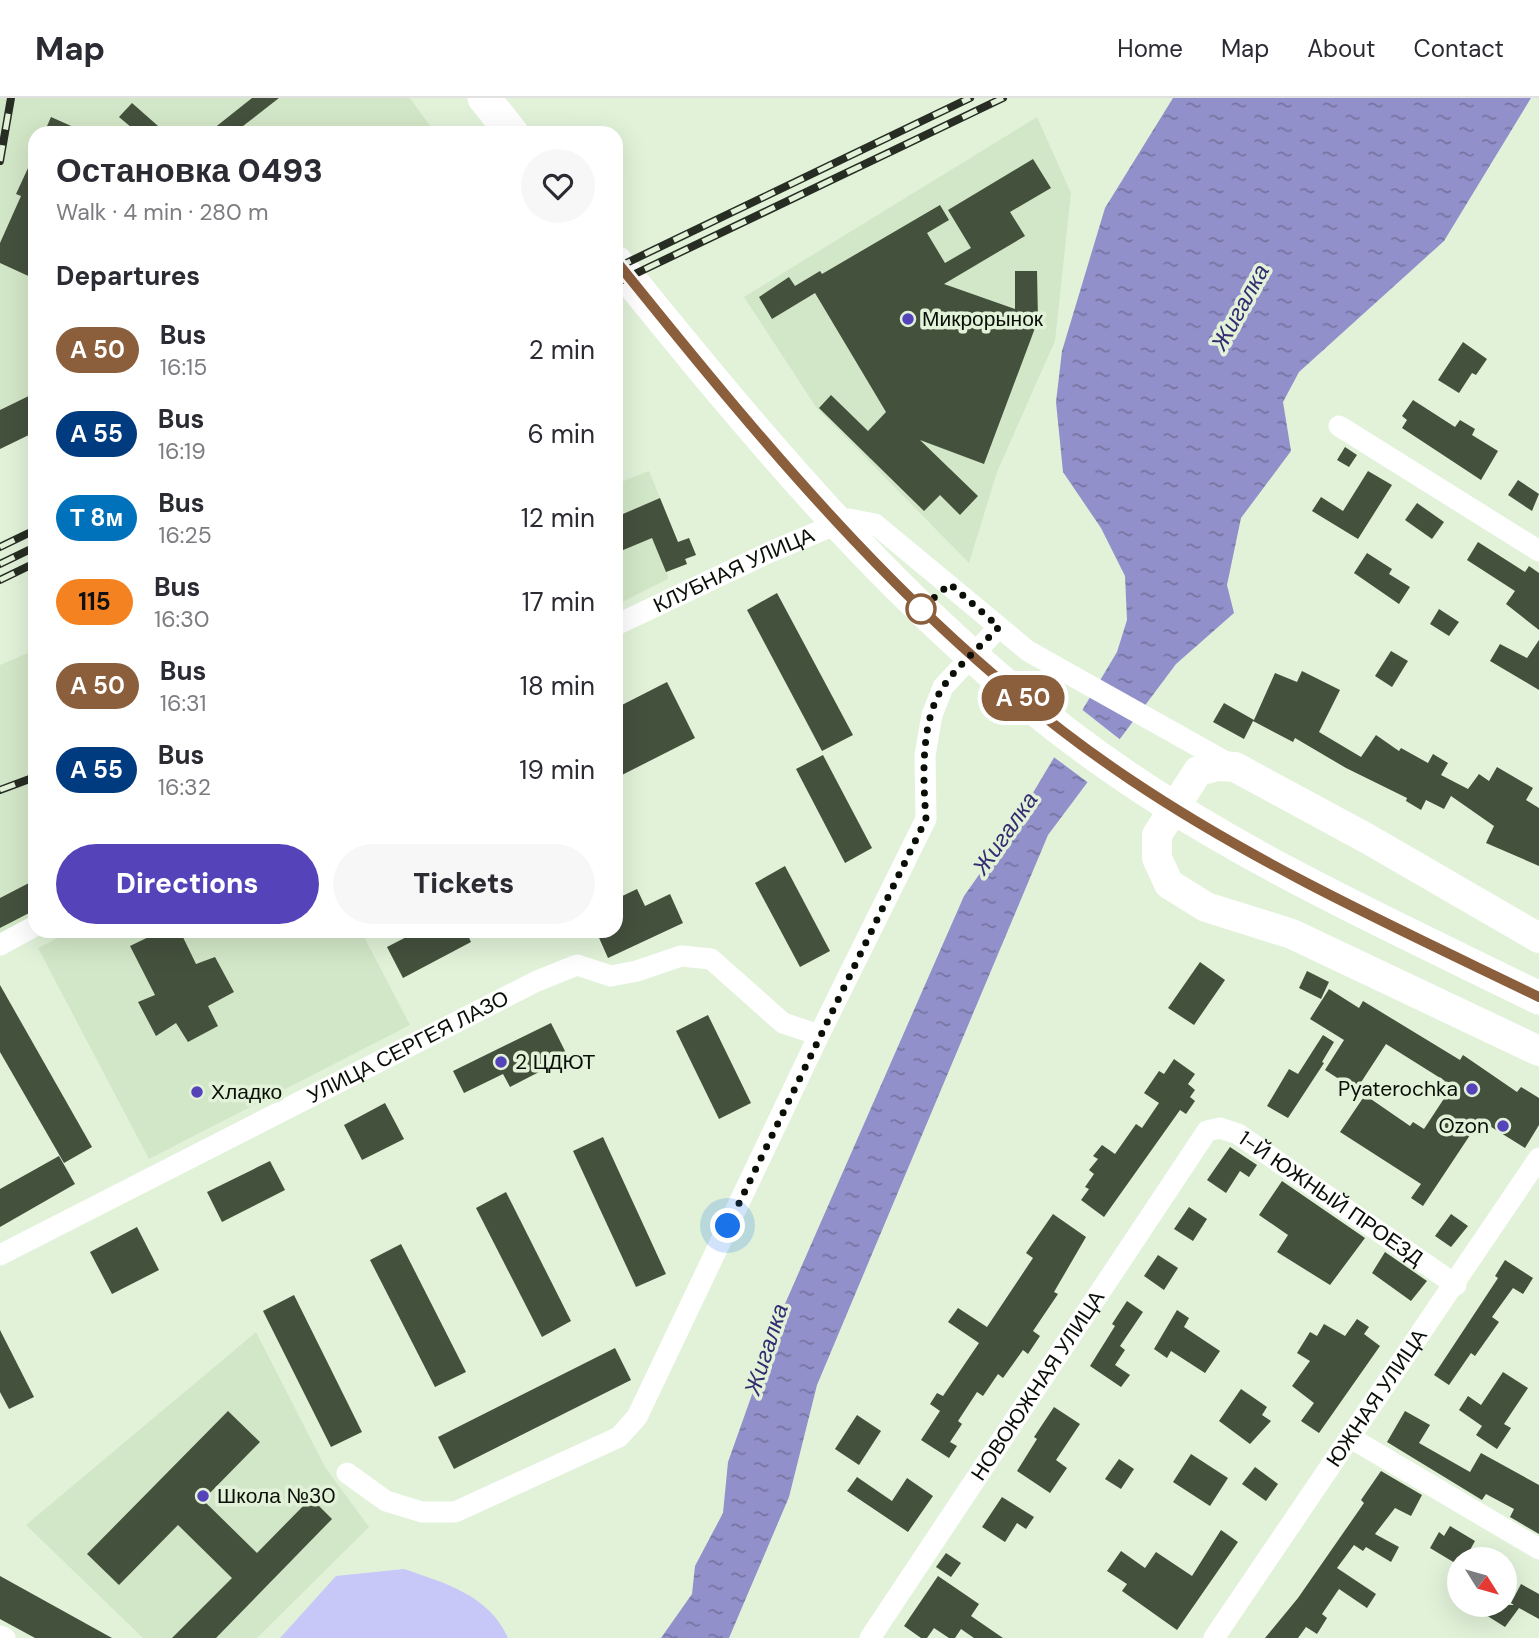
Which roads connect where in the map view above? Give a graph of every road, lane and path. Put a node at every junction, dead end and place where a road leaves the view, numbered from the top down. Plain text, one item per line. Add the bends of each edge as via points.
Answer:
1 (484, 98) edge
2 (506, 126) edge
3 (623, 270) edge
4 (1339, 426) dead end
5 (1539, 551) edge
6 (623, 622) edge
7 (999, 627) junction
8 (1160, 726) junction
9 (1235, 767) junction
10 (1198, 771) junction
11 (28, 930) edge
12 (1539, 938) edge
13 (0, 945) edge
14 (1539, 998) edge
15 (818, 1035) junction
16 (1539, 1051) edge
17 (1203, 1133) joint
18 (1539, 1158) edge
19 (0, 1255) edge
20 (1456, 1285) junction
21 (1351, 1438) junction
22 (347, 1473) dead end
23 (1539, 1549) edge
24 (870, 1638) edge
25 (1214, 1638) edge

1 - 2 main road
3 - 14 main road via 753,428 884,575 990,671 1093,752 1181,813
4 - 5 street
6 - 7 street, КЛУБНАЯ УЛИЦА via 849,519 883,527
7 - 8 street, КЛУБНАЯ УЛИЦА via 1059,670
7 - 15 street via 943,687 925,755 926,819
8 - 9 street, КЛУБНАЯ УЛИЦА
8 - 10 street via 1181,745
9 - 10 street
9 - 12 street
10 - 16 street via 1157,835 1157,858 1169,884 1206,907 1292,934
11 - 13 street
15 - 19 street, УЛИЦА СЕРГЕЯ ЛАЗО via 783,1023 711,959 681,956 611,976 577,965 525,987
15 - 22 street via 637,1417 619,1437 455,1512 422,1512 386,1501
17 - 20 street, 1-Й ЮЖНЫЙ ПРОЕЗД via 1220,1128 1238,1134
17 - 24 street, НОВОЮЖНАЯ УЛИЦА via 1138,1238
18 - 20 street, ЮЖНАЯ УЛИЦА
20 - 21 street, ЮЖНАЯ УЛИЦА
21 - 23 street
21 - 25 street, ЮЖНАЯ УЛИЦА

